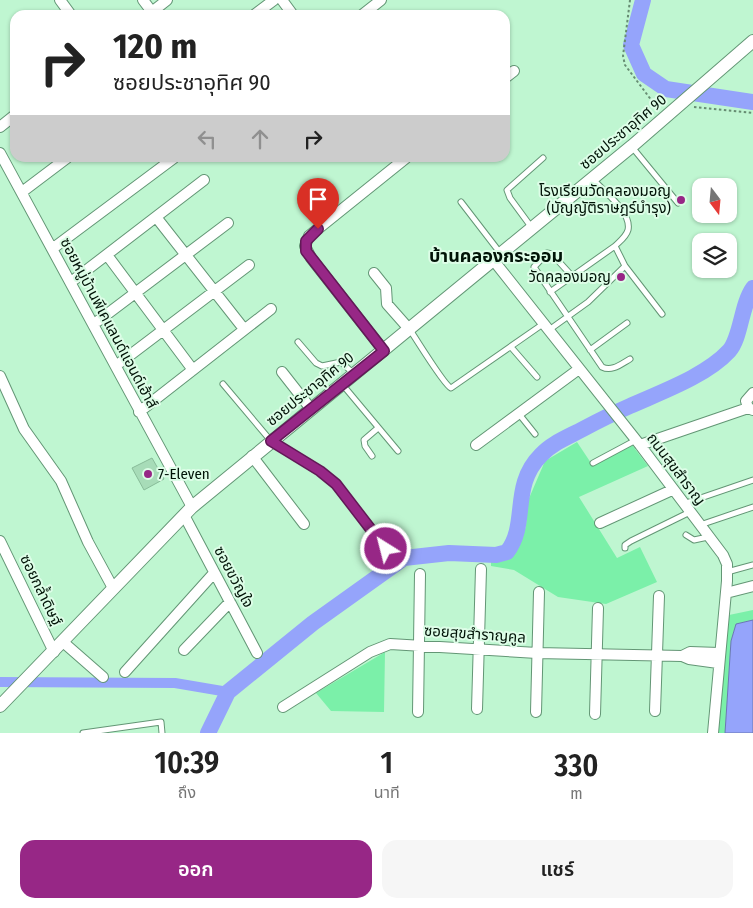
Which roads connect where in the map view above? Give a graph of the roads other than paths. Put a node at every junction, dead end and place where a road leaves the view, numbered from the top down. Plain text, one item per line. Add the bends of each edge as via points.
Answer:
1 (60, 0) edge
2 (167, 0) edge
3 (274, 0) edge
4 (381, 0) edge
5 (68, 10) edge
6 (154, 10) edge
7 (261, 10) edge
8 (368, 10) edge
9 (753, 41) edge
10 (514, 71) dead end
11 (510, 74) edge
12 (632, 146) junction
13 (0, 153) edge
14 (543, 158) dead end
15 (62, 162) edge
16 (169, 162) edge
17 (401, 162) edge
18 (592, 179) junction
19 (204, 180) dead end
20 (22, 192) junction
21 (460, 202) dead end
22 (678, 203) dead end
23 (156, 217) junction
24 (228, 223) dead end
25 (532, 228) junction
26 (615, 246) junction
27 (52, 249) junction
28 (107, 255) junction
29 (185, 255) junction
30 (497, 258) junction
31 (249, 265) dead end
32 (625, 266) junction
33 (374, 272) dead end
34 (572, 276) junction
35 (75, 280) dead end
36 (214, 291) junction
37 (136, 292) junction
38 (550, 292) junction
39 (271, 309) dead end
40 (662, 314) dead end
41 (567, 316) junction
42 (98, 321) dead end
43 (627, 322) dead end
44 (546, 327) junction
45 (244, 329) junction
46 (163, 330) junction
47 (410, 330) junction
48 (298, 342) dead end
49 (511, 347) junction
50 (590, 350) junction
51 (384, 351) junction
52 (630, 359) dead end
53 (121, 362) dead end
54 (579, 369) junction
55 (193, 370) junction
56 (282, 372) dead end
57 (354, 374) junction
58 (0, 376) edge
59 (537, 377) dead end
60 (222, 384) dead end
61 (342, 384) junction
62 (752, 392) edge
63 (311, 409) junction
64 (751, 409) edge
65 (139, 412) junction
66 (519, 414) junction
67 (378, 428) junction
68 (535, 434) dead end
69 (271, 441) junction
70 (638, 442) junction
71 (476, 446) dead end
72 (398, 451) dead end
73 (252, 456) junction
74 (372, 456) dead end
75 (593, 463) dead end
76 (753, 480) edge
77 (672, 490) junction
78 (753, 507) edge
79 (687, 508) junction
80 (188, 511) junction
81 (600, 523) dead end
82 (304, 524) dead end
83 (700, 525) junction
84 (686, 535) dead end
85 (709, 536) junction
86 (0, 541) edge
87 (625, 548) dead end
88 (386, 549) dead end
89 (753, 565) edge
90 (481, 569) dead end
91 (727, 572) junction
92 (214, 573) junction
93 (420, 574) dead end
94 (753, 586) edge
95 (114, 588) junction
96 (539, 592) dead end
97 (726, 593) junction
98 (659, 596) dead end
99 (230, 602) junction
100 (598, 608) dead end
101 (63, 642) junction
102 (420, 646) junction
103 (184, 650) dead end
104 (479, 650) junction
105 (54, 652) junction
106 (257, 653) dead end
107 (537, 653) junction
108 (596, 655) junction
109 (657, 656) junction
110 (719, 658) junction
111 (125, 672) dead end
112 (102, 677) dead end
113 (0, 706) edge
114 (283, 708) dead end
115 (477, 709) dead end
116 (418, 712) dead end
117 (536, 712) dead end
118 (655, 712) dead end
119 (595, 714) dead end
120 (83, 733) edge
121 (162, 733) edge
122 (713, 733) edge

1 - 5 street
2 - 6 street
3 - 7 street
4 - 8 street
9 - 12 street, ซอยประชาอุทิศ 90
10 - 11 street
12 - 18 street, ซอยประชาอุทิศ 90
12 - 22 lane
13 - 20 street, ซอยหมู่บ้านพีเคแลนด์แอนด์เฮ้าส์
14 - 25 lane via 507,190
15 - 20 street
16 - 27 street
17 - 51 street via 309,236 305,246
18 - 25 street, ซอยประชาอุทิศ 90
18 - 26 lane via 626,216 626,236
19 - 23 street
20 - 27 street, ซอยหมู่บ้านพีเคแลนด์แอนด์เฮ้าส์
21 - 30 lane
23 - 28 street
23 - 29 street
24 - 29 street
25 - 30 street, ซอยประชาอุทิศ 90
26 - 32 lane
26 - 34 lane
27 - 65 street, ซอยหมู่บ้านพีเคแลนด์แอนด์เฮ้าส์
28 - 35 street
28 - 37 street
29 - 36 street
29 - 37 street
30 - 44 street, ถนนสุขสำราญ
30 - 47 street, ซอยประชาอุทิศ 90
31 - 36 street
32 - 40 lane
32 - 41 lane via 588,302
33 - 47 street via 386,288 387,304
34 - 38 lane
34 - 38 lane via 552,254 546,252 534,267
36 - 45 street
36 - 46 street
37 - 42 street
37 - 46 street
38 - 41 lane
39 - 45 street
41 - 44 lane
41 - 50 lane
43 - 50 lane
44 - 49 lane
44 - 54 street, ถนนสุขสำราญ
45 - 55 street
46 - 53 street
46 - 55 street
47 - 49 lane via 451,388
47 - 51 street, ซอยประชาอุทิศ 90
48 - 57 lane via 316,363 322,366 341,362
49 - 59 lane
50 - 52 lane via 606,369
51 - 57 street, ซอยประชาอุทิศ 90
54 - 66 street
54 - 70 street, ถนนสุขสำราญ
55 - 65 street
56 - 63 street
57 - 61 street, ซอยประชาอุทิศ 90
58 - 95 street via 24,428 61,481 88,542
60 - 69 lane
61 - 63 street, ซอยประชาอุทิศ 90
61 - 67 lane
62 - 64 street via 746,401
63 - 69 street, ซอยประชาอุทิศ 90
64 - 70 street
65 - 80 street, ซอยหมู่บ้านพีเคแลนด์แอนด์เฮ้าส์
66 - 68 lane
66 - 71 street
67 - 72 lane
67 - 74 lane via 364,440
69 - 73 street, ซอยประชาอุทิศ 90
69 - 88 lane via 336,484
70 - 75 lane
70 - 77 street, ถนนสุขสำราญ
73 - 80 street, ซอยประชาอุทิศ 90
73 - 82 street
76 - 79 lane
77 - 79 street, ถนนสุขสำราญ
77 - 81 street
78 - 83 lane
79 - 83 street, ถนนสุขสำราญ
79 - 87 lane via 631,541
80 - 92 street, ซอยขวัญใจ
80 - 95 street, ซอยประชาอุทิศ 90
83 - 85 street, ถนนสุขสำราญ
84 - 85 lane via 694,540
85 - 91 street, ถนนสุขสำราญ via 723,555
86 - 105 street, ซอยกล้ำดิษฐ์
89 - 91 lane
90 - 104 street
91 - 97 street, ถนนสุขสำราญ
92 - 99 street, ซอยขวัญใจ
92 - 111 street
93 - 102 street
94 - 97 street
95 - 101 street, ซอยประชาอุทิศ 90
96 - 107 street
97 - 110 street, ถนนสุขสำราญ
98 - 109 street
99 - 103 street
99 - 106 street, ซอยขวัญใจ
100 - 108 street
101 - 105 street, ซอยประชาอุทิศ 90
101 - 112 street
102 - 104 street, ซอยสุขสำราญคูล
102 - 114 street, ซอยสุขสำราญคูล via 382,646
102 - 116 street
104 - 107 street, ซอยสุขสำราญคูล
104 - 115 street
105 - 113 street, ซอยประชาอุทิศ 90
107 - 108 street, ซอยสุขสำราญคูล
107 - 117 street
108 - 109 street, ซอยสุขสำราญคูล
108 - 119 street
109 - 110 street, ซอยสุขสำราญคูล via 682,656 690,652
109 - 118 street
110 - 122 street, ถนนสุขสำราญ
120 - 121 lane via 161,722

